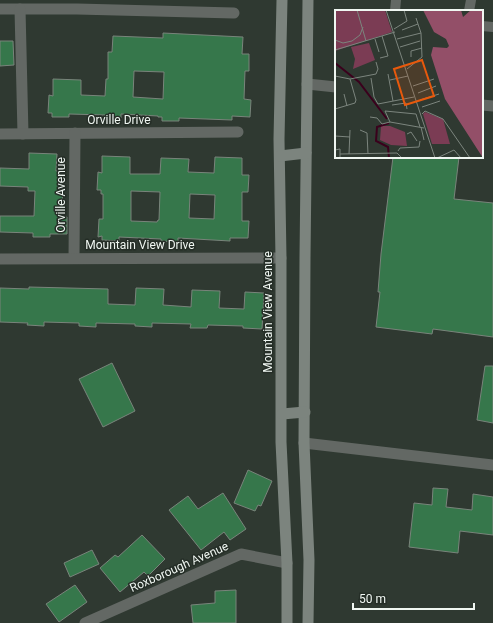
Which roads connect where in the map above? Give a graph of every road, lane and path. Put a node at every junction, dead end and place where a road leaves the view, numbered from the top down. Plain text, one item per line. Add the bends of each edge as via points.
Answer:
1 (282, 0) edge
2 (308, 0) edge
3 (396, 0) edge
4 (471, 0) edge
5 (77, 5) edge
6 (0, 9) edge
7 (20, 9) junction
8 (395, 10) edge
9 (469, 10) edge
10 (234, 13) dead end
11 (483, 26) edge
12 (493, 27) edge
13 (307, 84) junction
14 (335, 87) edge
15 (483, 105) edge
16 (493, 106) edge
17 (238, 132) dead end
18 (75, 133) junction
19 (0, 134) edge
20 (22, 134) junction
21 (306, 153) junction
22 (280, 156) junction
23 (74, 258) junction
24 (281, 258) junction
25 (0, 259) edge
26 (304, 412) junction
27 (282, 414) junction
28 (304, 443) junction
29 (493, 465) edge
30 (287, 563) junction
31 (85, 623) edge
32 (286, 623) edge
33 (308, 623) edge

1 - 22 main road, Mountain View Avenue
2 - 13 main road
3 - 8 lane
4 - 9 lane
5 - 7 street
5 - 10 street
6 - 7 street
7 - 20 street
11 - 12 lane
13 - 14 street
13 - 21 main road
15 - 16 street
17 - 18 street, Orville Drive
18 - 20 street, Orville Drive
18 - 23 street, Orville Avenue
19 - 20 street, Orville Drive
21 - 22 main road
21 - 26 main road
22 - 24 main road, Mountain View Avenue
23 - 24 street, Mountain View Drive
23 - 25 street, Mountain View Drive
24 - 27 main road, Mountain View Avenue
26 - 27 main road
26 - 28 main road
27 - 30 main road, Mountain View Avenue
28 - 29 street
28 - 33 main road via 309,560
30 - 31 street, Roxborough Avenue via 241,554
30 - 32 main road, Mountain View Avenue

